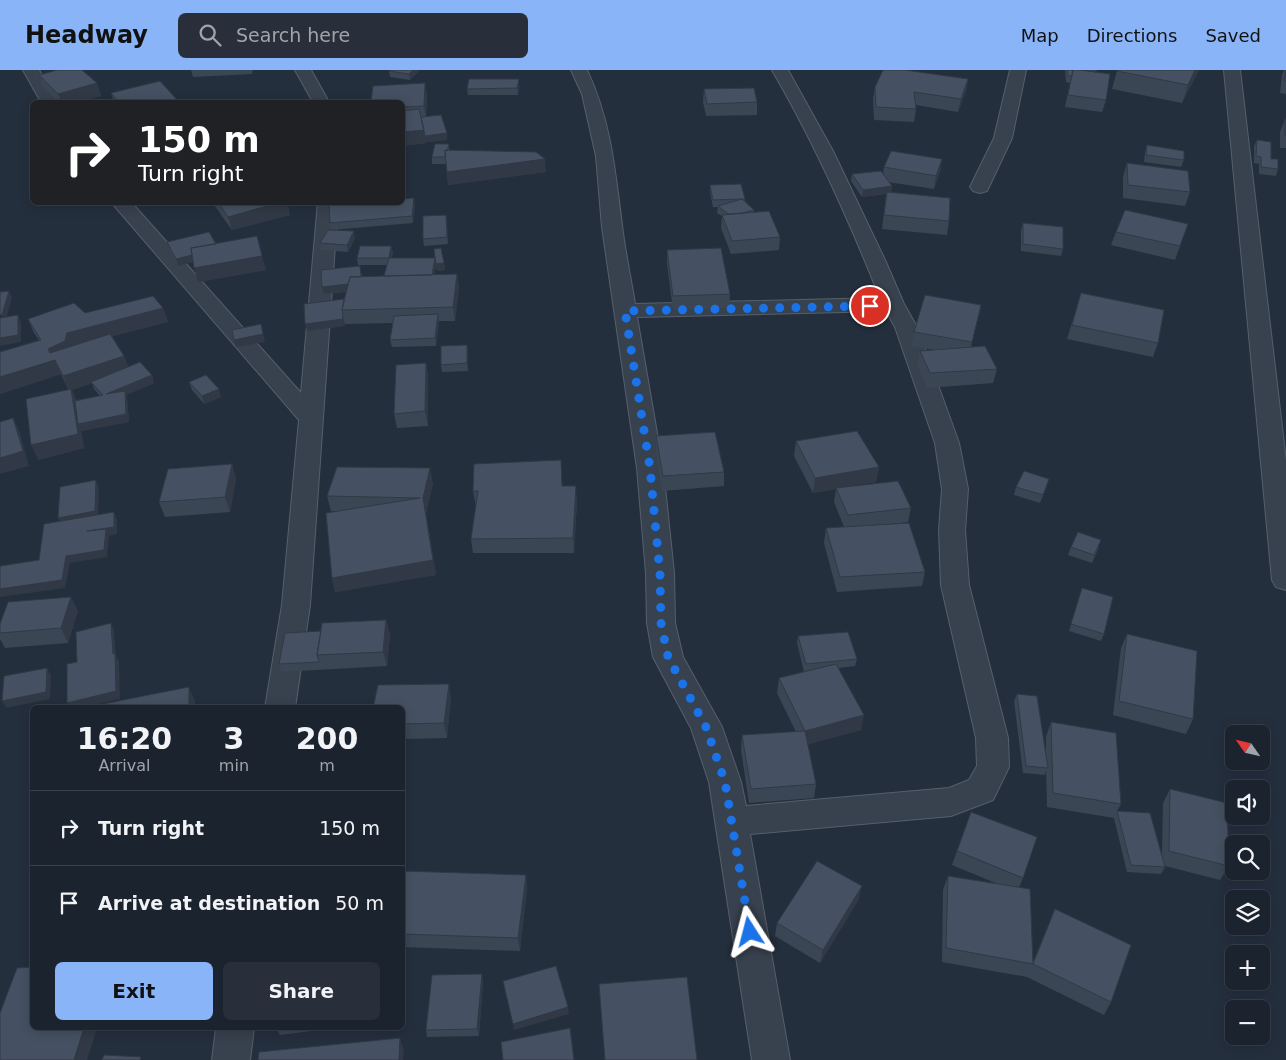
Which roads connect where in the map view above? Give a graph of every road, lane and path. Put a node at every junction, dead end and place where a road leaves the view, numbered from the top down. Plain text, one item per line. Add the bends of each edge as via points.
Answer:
1 (31, 70) edge
2 (304, 70) edge
3 (579, 70) edge
4 (780, 70) edge
5 (1018, 70) edge
6 (1232, 70) edge
7 (47, 100) edge
8 (320, 100) edge
9 (980, 186) dead end
10 (123, 205) edge
11 (328, 205) edge
12 (893, 304) junction
13 (625, 311) junction
14 (1277, 408) edge
15 (311, 419) junction
16 (1286, 580) edge
17 (280, 705) edge
18 (731, 822) junction
19 (235, 1030) edge
20 (231, 1060) edge
21 (771, 1060) edge

1 - 7 street
2 - 8 street
3 - 13 street via 590,94 605,156
4 - 12 street via 824,151
5 - 9 street via 1003,138
6 - 14 street
10 - 15 street
11 - 15 street
12 - 13 street
12 - 18 street via 906,327 946,443 955,489 952,530 955,585 992,738 993,767 981,790 951,802
13 - 18 street via 650,468 661,623 668,657 706,727 725,782
14 - 16 street
15 - 17 street via 296,605
18 - 21 street
19 - 20 street

